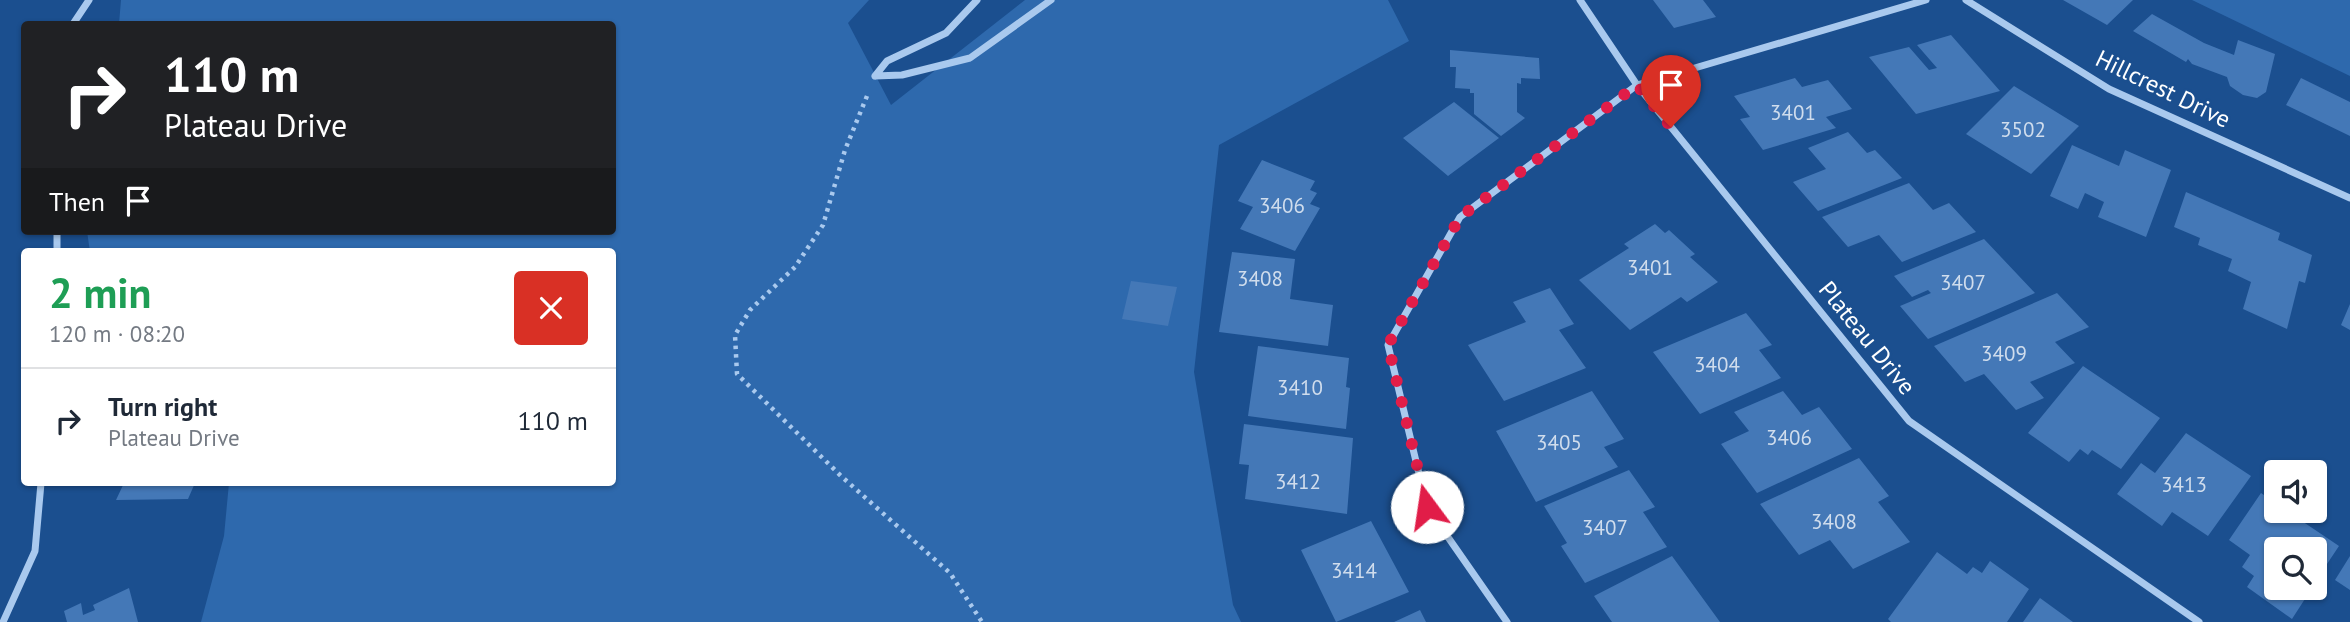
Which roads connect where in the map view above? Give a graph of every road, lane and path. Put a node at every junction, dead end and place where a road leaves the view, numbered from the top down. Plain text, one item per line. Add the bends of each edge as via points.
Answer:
1 (89, 0) edge
2 (977, 0) edge
3 (1051, 0) edge
4 (1580, 0) edge
5 (1926, 0) edge
6 (1966, 0) edge
7 (75, 21) edge
8 (875, 76) junction
9 (1637, 85) junction
10 (2350, 198) edge
11 (41, 486) edge
12 (3, 622) edge
13 (982, 622) edge
14 (1507, 622) edge
15 (2199, 622) edge

1 - 7 street
2 - 8 street via 946,33 887,61
3 - 8 street via 970,58 902,75
4 - 9 street, Plateau Drive
5 - 9 street
6 - 10 street, Hillcrest Drive via 2109,89
8 - 13 path via 845,150 823,225 795,267 750,310 735,335 737,374 841,476 950,573
9 - 14 street via 1460,217 1388,345 1427,507
9 - 15 street, Plateau Drive via 1909,421
11 - 12 street via 35,551

